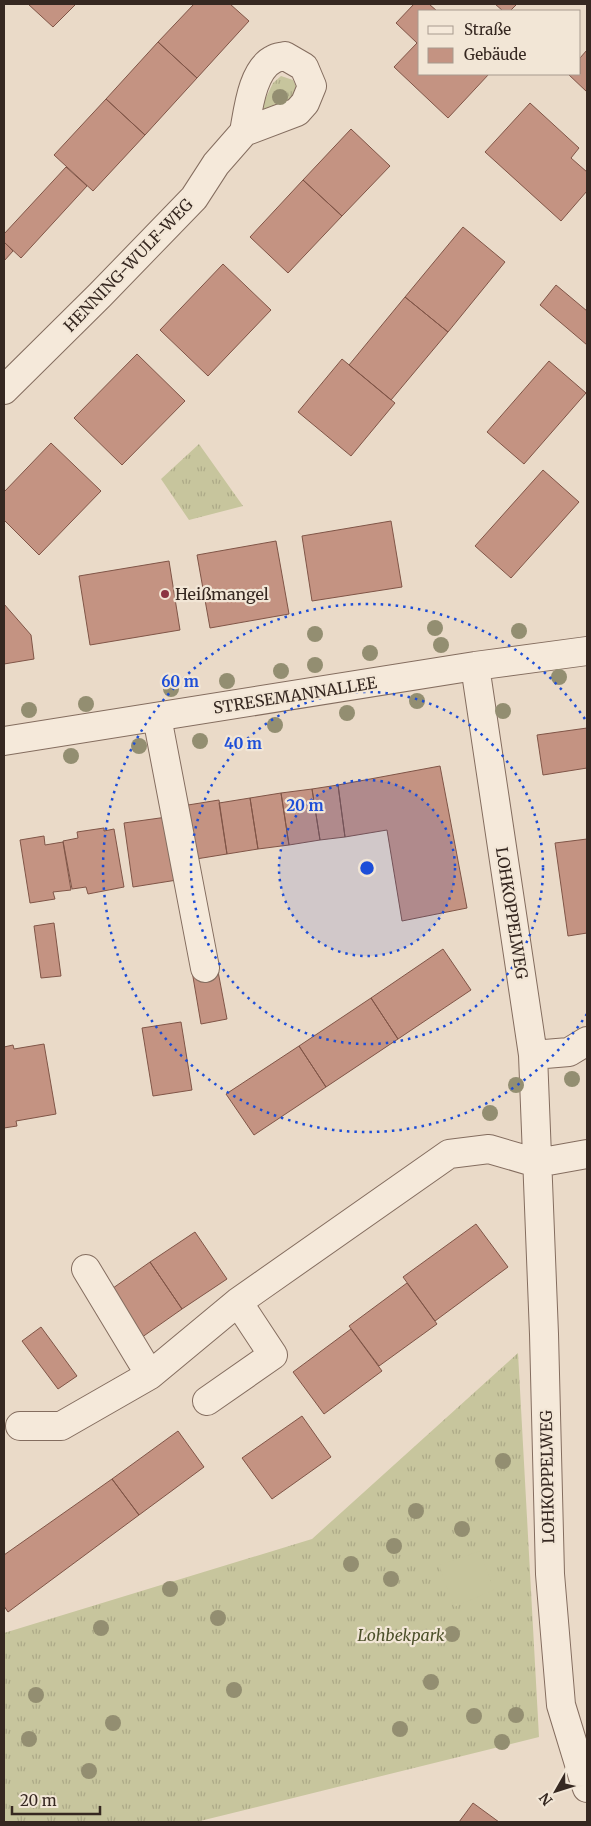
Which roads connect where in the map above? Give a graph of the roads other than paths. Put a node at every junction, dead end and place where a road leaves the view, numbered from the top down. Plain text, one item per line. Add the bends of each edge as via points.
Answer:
1 (244, 132) dead end
2 (4, 390) edge
3 (587, 651) edge
4 (475, 666) junction
5 (157, 717) junction
6 (4, 741) edge
7 (205, 968) dead end
8 (587, 1041) edge
9 (534, 1055) junction
10 (587, 1154) edge
11 (536, 1162) junction
12 (86, 1269) dead end
13 (238, 1302) junction
14 (150, 1375) junction
15 (207, 1401) dead end
16 (20, 1426) dead end
17 (587, 1788) edge

1 - 2 street, HENNING-WULF-WEG via 216,164 194,198
3 - 4 street, STRESEMANNALLEE
4 - 5 street, STRESEMANNALLEE
4 - 9 street, LOHKOPPELWEG
5 - 6 street, STRESEMANNALLEE
5 - 7 street
8 - 9 street via 569,1052
9 - 11 street, LOHKOPPELWEG
10 - 11 street
11 - 13 street via 489,1149 449,1154
11 - 17 street, LOHKOPPELWEG via 553,1629 561,1705
12 - 14 street
13 - 14 street
13 - 15 street via 273,1355
14 - 16 street via 62,1426

